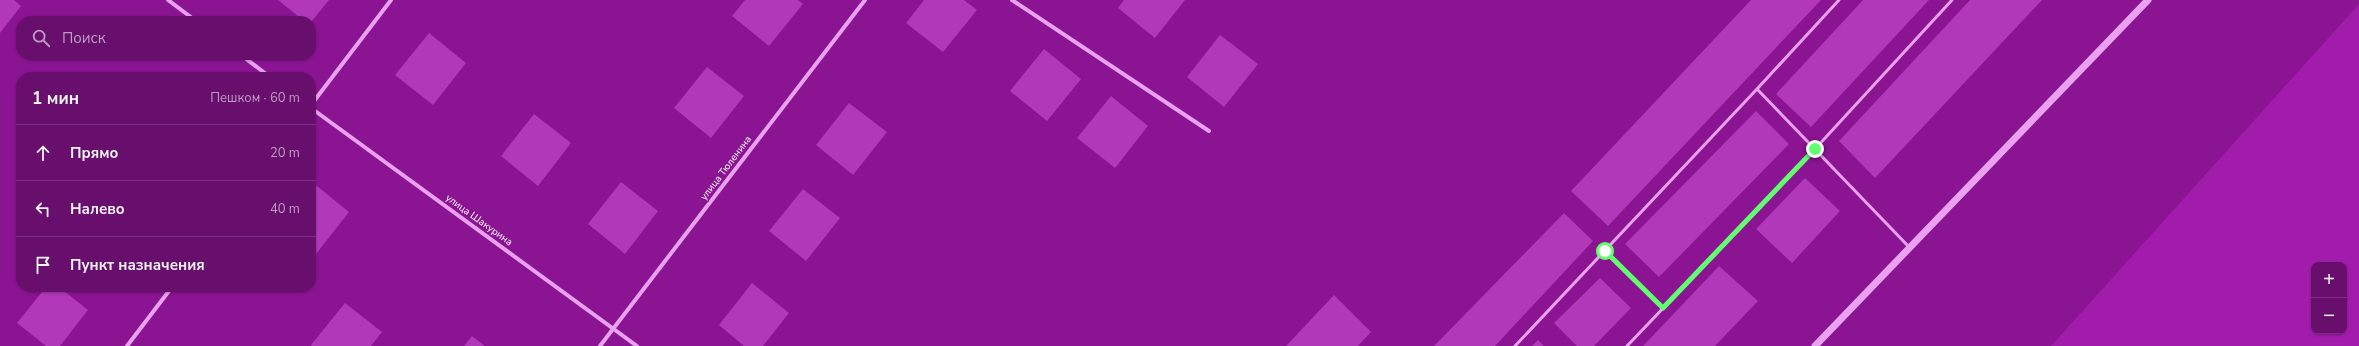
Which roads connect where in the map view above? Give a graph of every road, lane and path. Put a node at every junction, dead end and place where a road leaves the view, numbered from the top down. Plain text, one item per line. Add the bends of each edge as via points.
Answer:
1 (168, 0) edge
2 (391, 0) edge
3 (865, 0) edge
4 (1012, 0) edge
5 (1839, 0) edge
6 (1952, 0) edge
7 (2148, 0) edge
8 (189, 16) edge
9 (248, 60) edge
10 (263, 72) edge
11 (1757, 89) junction
12 (316, 99) edge
13 (316, 110) edge
14 (1208, 131) dead end
15 (1815, 149) junction
16 (1910, 248) junction
17 (1605, 251) junction
18 (168, 292) edge
19 (1663, 308) junction
20 (614, 328) junction
21 (127, 346) edge
22 (600, 346) edge
23 (637, 346) edge
24 (1515, 346) edge
25 (1627, 346) edge
26 (1815, 346) edge

1 - 8 street
2 - 12 street
3 - 20 street, улица Тюленина
4 - 14 street
5 - 11 lane
6 - 15 lane
7 - 16 street
9 - 10 street
11 - 15 lane
11 - 17 lane
13 - 20 street, улица Шакурина
15 - 16 lane
15 - 19 lane
16 - 26 street
17 - 19 lane
17 - 24 lane
18 - 21 street
19 - 25 lane
20 - 22 street, улица Тюленина
20 - 23 street, улица Шакурина

